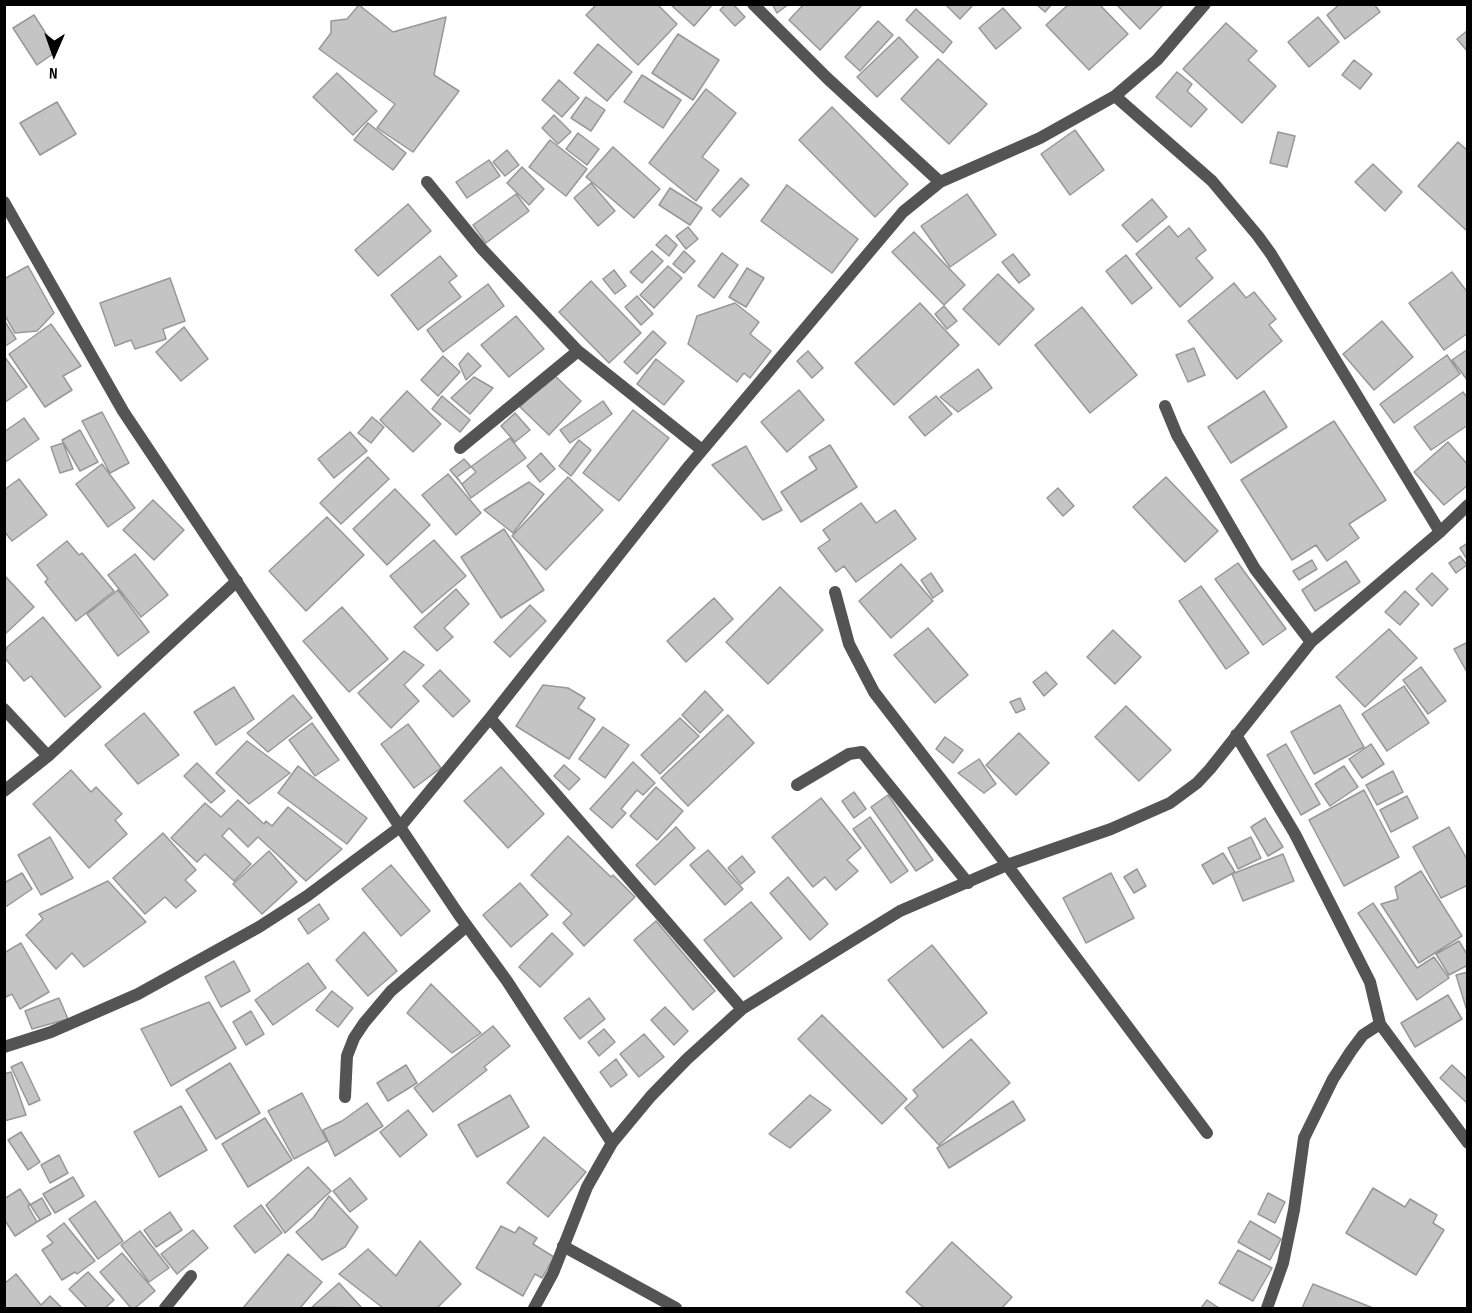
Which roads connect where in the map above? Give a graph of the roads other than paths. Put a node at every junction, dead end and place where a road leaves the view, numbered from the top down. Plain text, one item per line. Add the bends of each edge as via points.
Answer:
1 (753, 4) edge
2 (1205, 4) edge
3 (1115, 96) junction
4 (428, 182) dead end
5 (940, 182) junction
6 (4, 202) edge
7 (578, 351) junction
8 (1165, 406) dead end
9 (460, 448) dead end
10 (702, 450) junction
11 (1467, 505) edge
12 (1440, 532) junction
13 (237, 581) junction
14 (835, 592) dead end
15 (1311, 642) junction
16 (4, 709) edge
17 (490, 718) junction
18 (1236, 735) junction
19 (48, 756) junction
20 (797, 785) dead end
21 (4, 791) edge
22 (400, 827) junction
23 (1007, 865) junction
24 (968, 883) junction
25 (466, 926) junction
26 (742, 1009) junction
27 (1380, 1024) junction
28 (4, 1047) edge
29 (345, 1096) dead end
30 (1207, 1133) dead end
31 (612, 1143) junction
32 (1467, 1143) edge
33 (563, 1246) junction
34 (191, 1276) dead end
35 (165, 1308) edge
36 (534, 1308) edge
37 (676, 1308) edge
38 (1268, 1308) edge

1 - 5 street via 826,78
2 - 3 street via 1157,60
3 - 5 street via 1040,138
3 - 12 street via 1212,181 1258,236
4 - 7 street via 482,249
5 - 10 street via 903,212
6 - 13 street via 123,411
7 - 9 street
7 - 10 street
8 - 15 street via 1177,435 1254,569
10 - 17 street
11 - 12 street
12 - 15 street
13 - 19 street
13 - 22 street
14 - 23 street via 849,644 874,692
15 - 18 street
16 - 19 street
17 - 22 street
17 - 26 street
18 - 23 street via 1197,783 1170,803 1111,829
18 - 27 street via 1295,834 1370,982
19 - 21 street
20 - 24 street via 849,754 862,752
22 - 25 street
22 - 28 street via 259,927 138,994 51,1032
23 - 24 street
23 - 30 street
24 - 26 street via 900,911
25 - 29 street via 391,991 364,1023 347,1056
25 - 31 street via 507,981
26 - 31 street via 658,1088
27 - 32 street
27 - 38 street via 1363,1035 1351,1051 1304,1138 1283,1263
31 - 33 street via 587,1187
33 - 36 street
33 - 37 street
34 - 35 street

